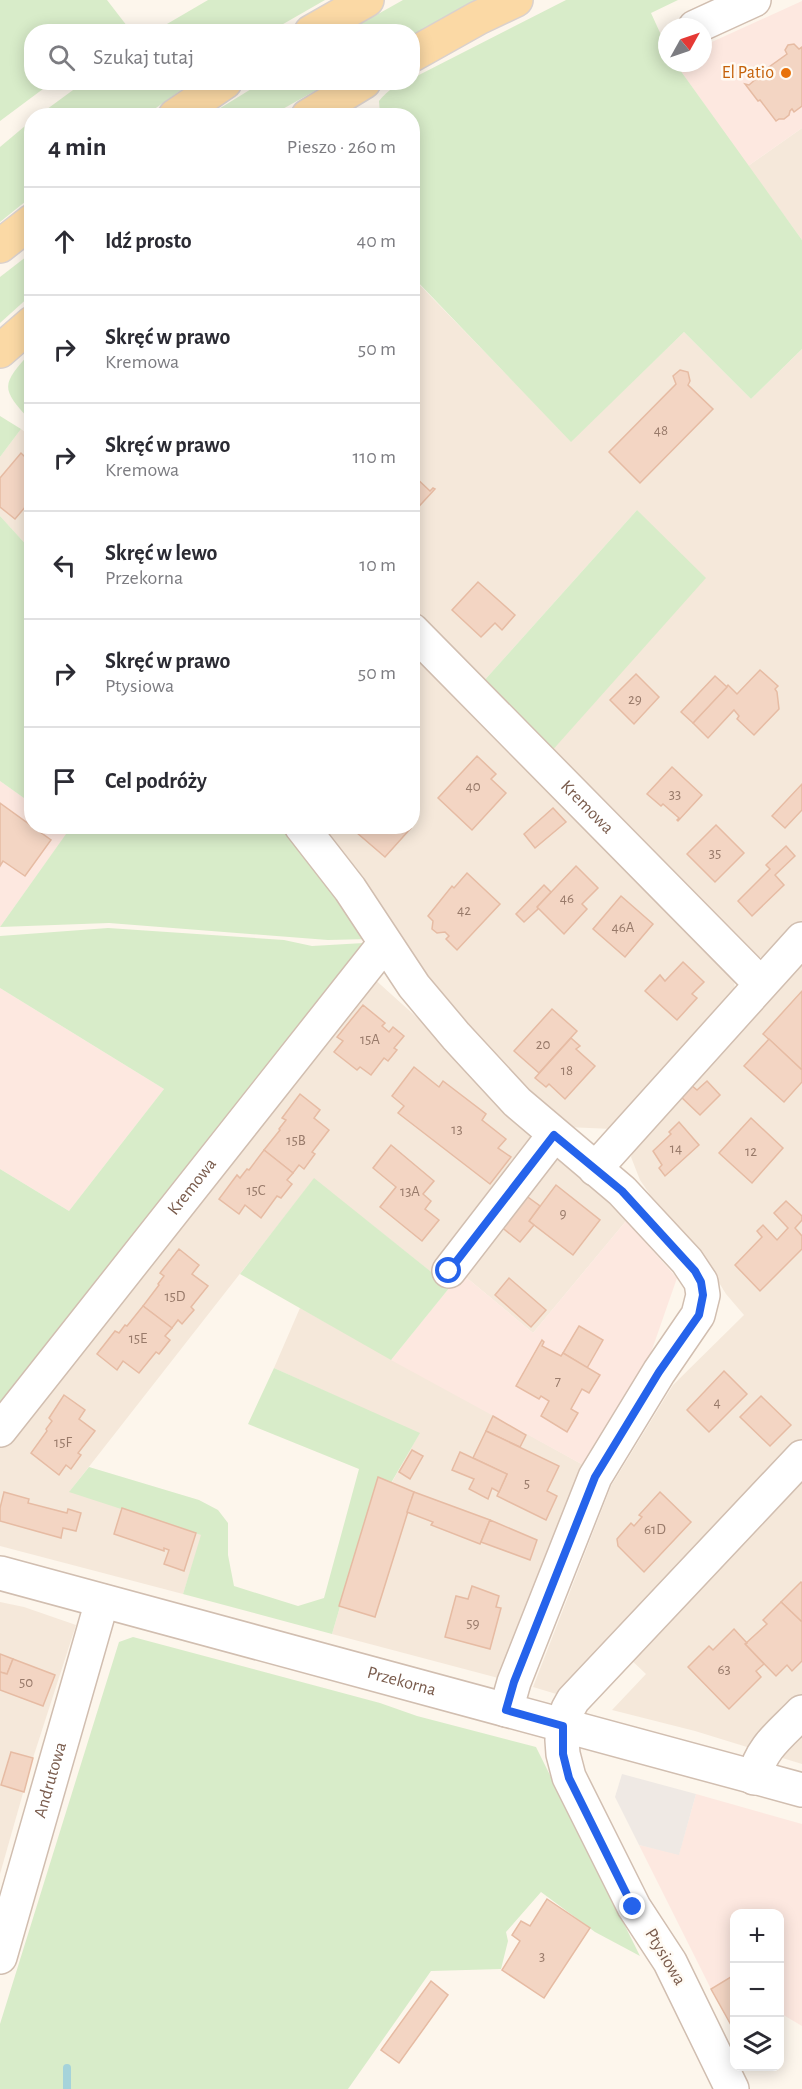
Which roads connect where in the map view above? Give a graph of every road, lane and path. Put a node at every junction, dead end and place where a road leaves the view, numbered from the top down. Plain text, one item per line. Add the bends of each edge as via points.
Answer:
1 (367, 0) edge
2 (516, 0) edge
3 (754, 0) edge
4 (712, 19) edge
5 (325, 24) edge
6 (420, 51) edge
7 (213, 90) edge
8 (351, 90) edge
9 (187, 108) edge
10 (322, 108) edge
11 (24, 227) edge
12 (0, 246) edge
13 (24, 329) edge
14 (0, 351) edge
15 (420, 638) edge
16 (307, 834) edge
17 (802, 939) edge
18 (385, 943) junction
19 (761, 984) junction
20 (554, 1135) junction
21 (595, 1169) junction
22 (449, 1271) dead end
23 (0, 1430) edge
24 (802, 1457) edge
25 (0, 1573) edge
26 (102, 1601) junction
27 (506, 1710) junction
28 (802, 1713) edge
29 (563, 1726) junction
30 (754, 1778) junction
31 (802, 1790) edge
32 (0, 1957) edge
33 (732, 2089) edge

1 - 5 main road
2 - 6 main road
3 - 4 street
7 - 9 main road
8 - 10 main road
11 - 12 main road
13 - 14 main road
15 - 19 street, Kremowa
16 - 18 street
17 - 19 street
18 - 20 street via 414,986 456,1036 516,1102
18 - 23 street, Kremowa
19 - 21 street
20 - 21 street
20 - 22 street
21 - 27 street via 622,1191 695,1271 701,1282 702,1307 595,1477
24 - 29 street via 573,1700
25 - 26 street, Przekorna
26 - 27 street, Przekorna
26 - 32 street, Andrutowa
27 - 29 street, Przekorna
28 - 30 street via 765,1750
29 - 30 street, Przekorna
29 - 33 street, Ptysiowa via 563,1754 569,1778 633,1907 670,1962
30 - 31 street, Przekorna

